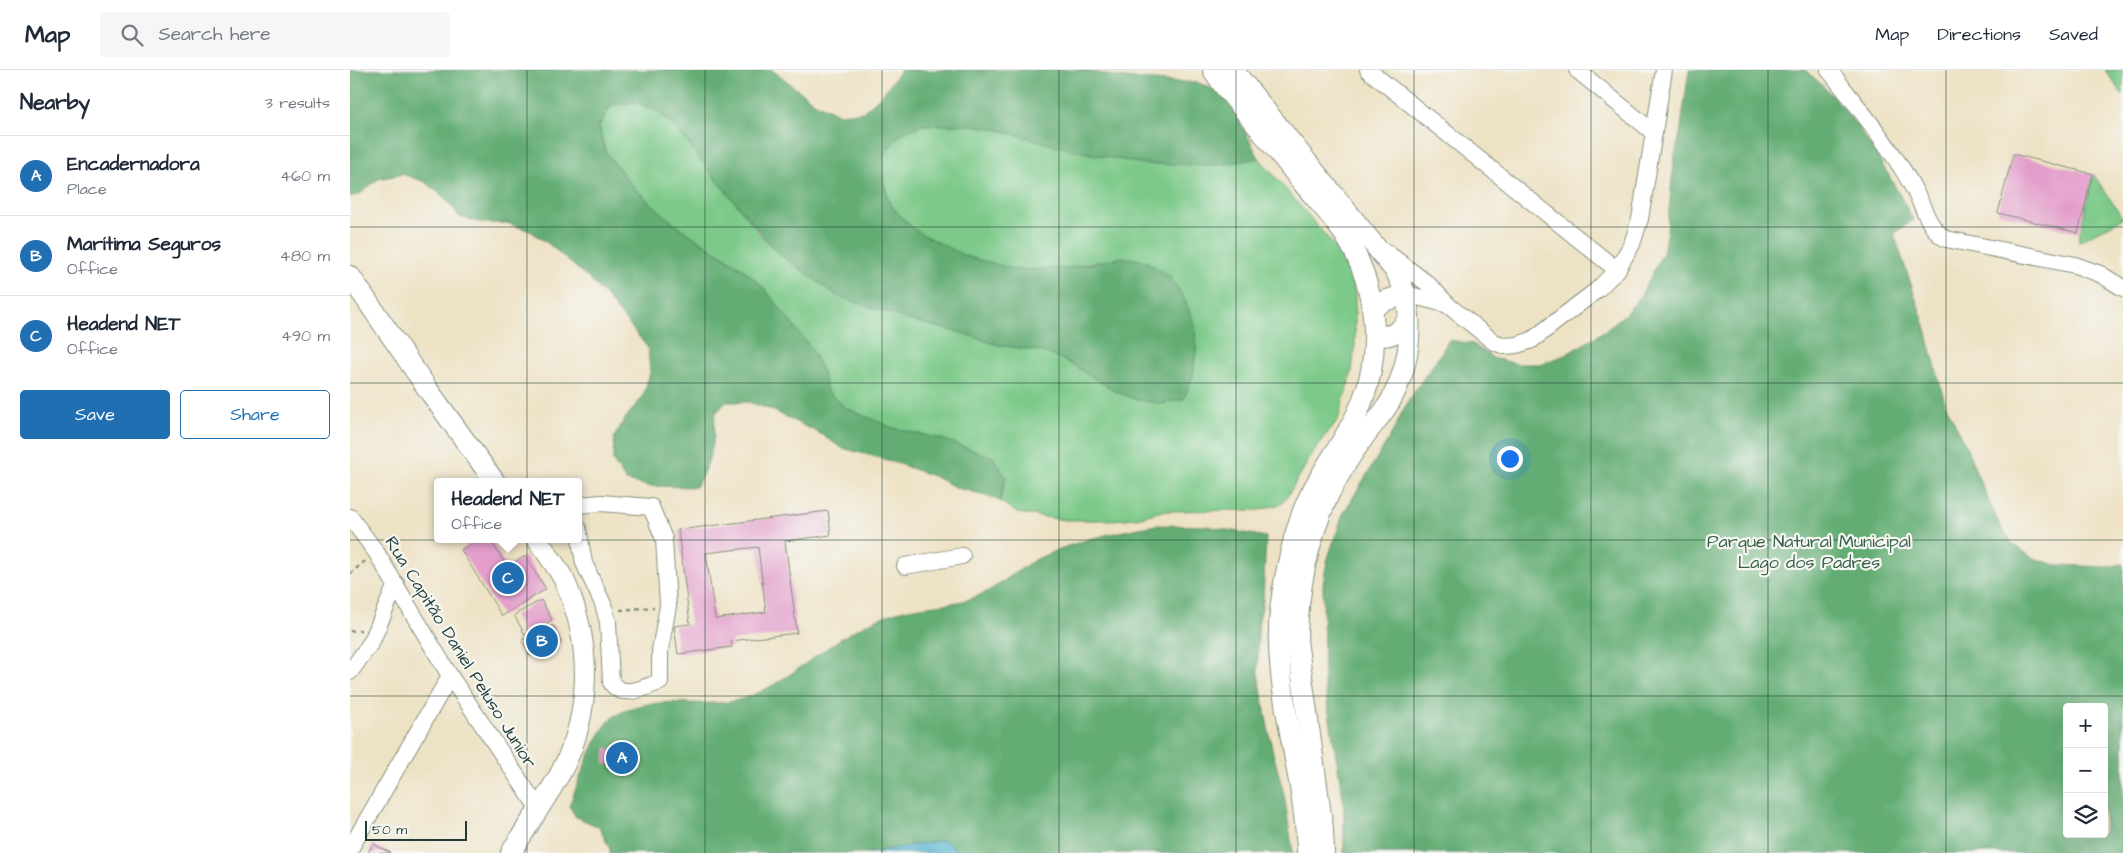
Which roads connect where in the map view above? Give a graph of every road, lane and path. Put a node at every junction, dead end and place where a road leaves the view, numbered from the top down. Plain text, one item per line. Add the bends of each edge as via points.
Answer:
1 (1213, 70) edge
2 (1233, 70) edge
3 (1368, 70) edge
4 (1577, 70) edge
5 (1664, 70) edge
6 (1829, 70) edge
7 (1654, 132) junction
8 (1373, 242) junction
9 (1617, 270) junction
10 (350, 276) edge
11 (2123, 288) edge
12 (1412, 304) junction
13 (1450, 306) junction
14 (1372, 308) junction
15 (1375, 334) junction
16 (492, 478) edge
17 (601, 504) junction
18 (582, 505) edge
19 (350, 517) edge
20 (582, 526) edge
21 (540, 543) edge
22 (581, 543) edge
23 (376, 552) junction
24 (962, 556) dead end
25 (905, 566) dead end
26 (350, 574) edge
27 (396, 584) junction
28 (668, 606) junction
29 (605, 612) junction
30 (350, 672) edge
31 (450, 676) junction
32 (538, 808) junction
33 (350, 849) edge
34 (511, 853) edge
35 (1307, 853) edge
36 (1324, 853) edge

1 - 14 main road via 1353,250 1365,276
2 - 8 main road
3 - 9 street
4 - 7 street
5 - 7 street
6 - 11 street via 1895,158 1939,234 2075,265 2100,274
7 - 9 street via 1640,219 1632,244
8 - 12 main road via 1396,272
8 - 13 street via 1428,284
9 - 13 street via 1597,290 1532,340 1517,345 1505,346 1494,342
10 - 16 main road
12 - 13 street via 1440,302
12 - 14 main road via 1384,301
12 - 15 main road via 1405,327 1391,335
12 - 36 main road via 1401,380 1330,493 1302,577 1297,640
14 - 15 main road
15 - 35 main road via 1370,378 1362,402 1300,519 1281,608 1279,645
17 - 18 street
17 - 20 street
17 - 28 street via 651,507 664,539
19 - 23 street, Rua Capitão Daniel Peluso Junior
21 - 32 main road via 566,584 578,619 586,674 574,742
22 - 29 street via 584,564
23 - 26 path
23 - 27 street, Rua Capitão Daniel Peluso Junior
24 - 25 street
27 - 30 street via 372,641
27 - 31 street, Rua Capitão Daniel Peluso Junior
28 - 29 path
28 - 29 street via 660,650 660,682 631,692 615,689 612,682
31 - 32 street, Rua Capitão Daniel Peluso Junior
31 - 33 street
32 - 34 main road

